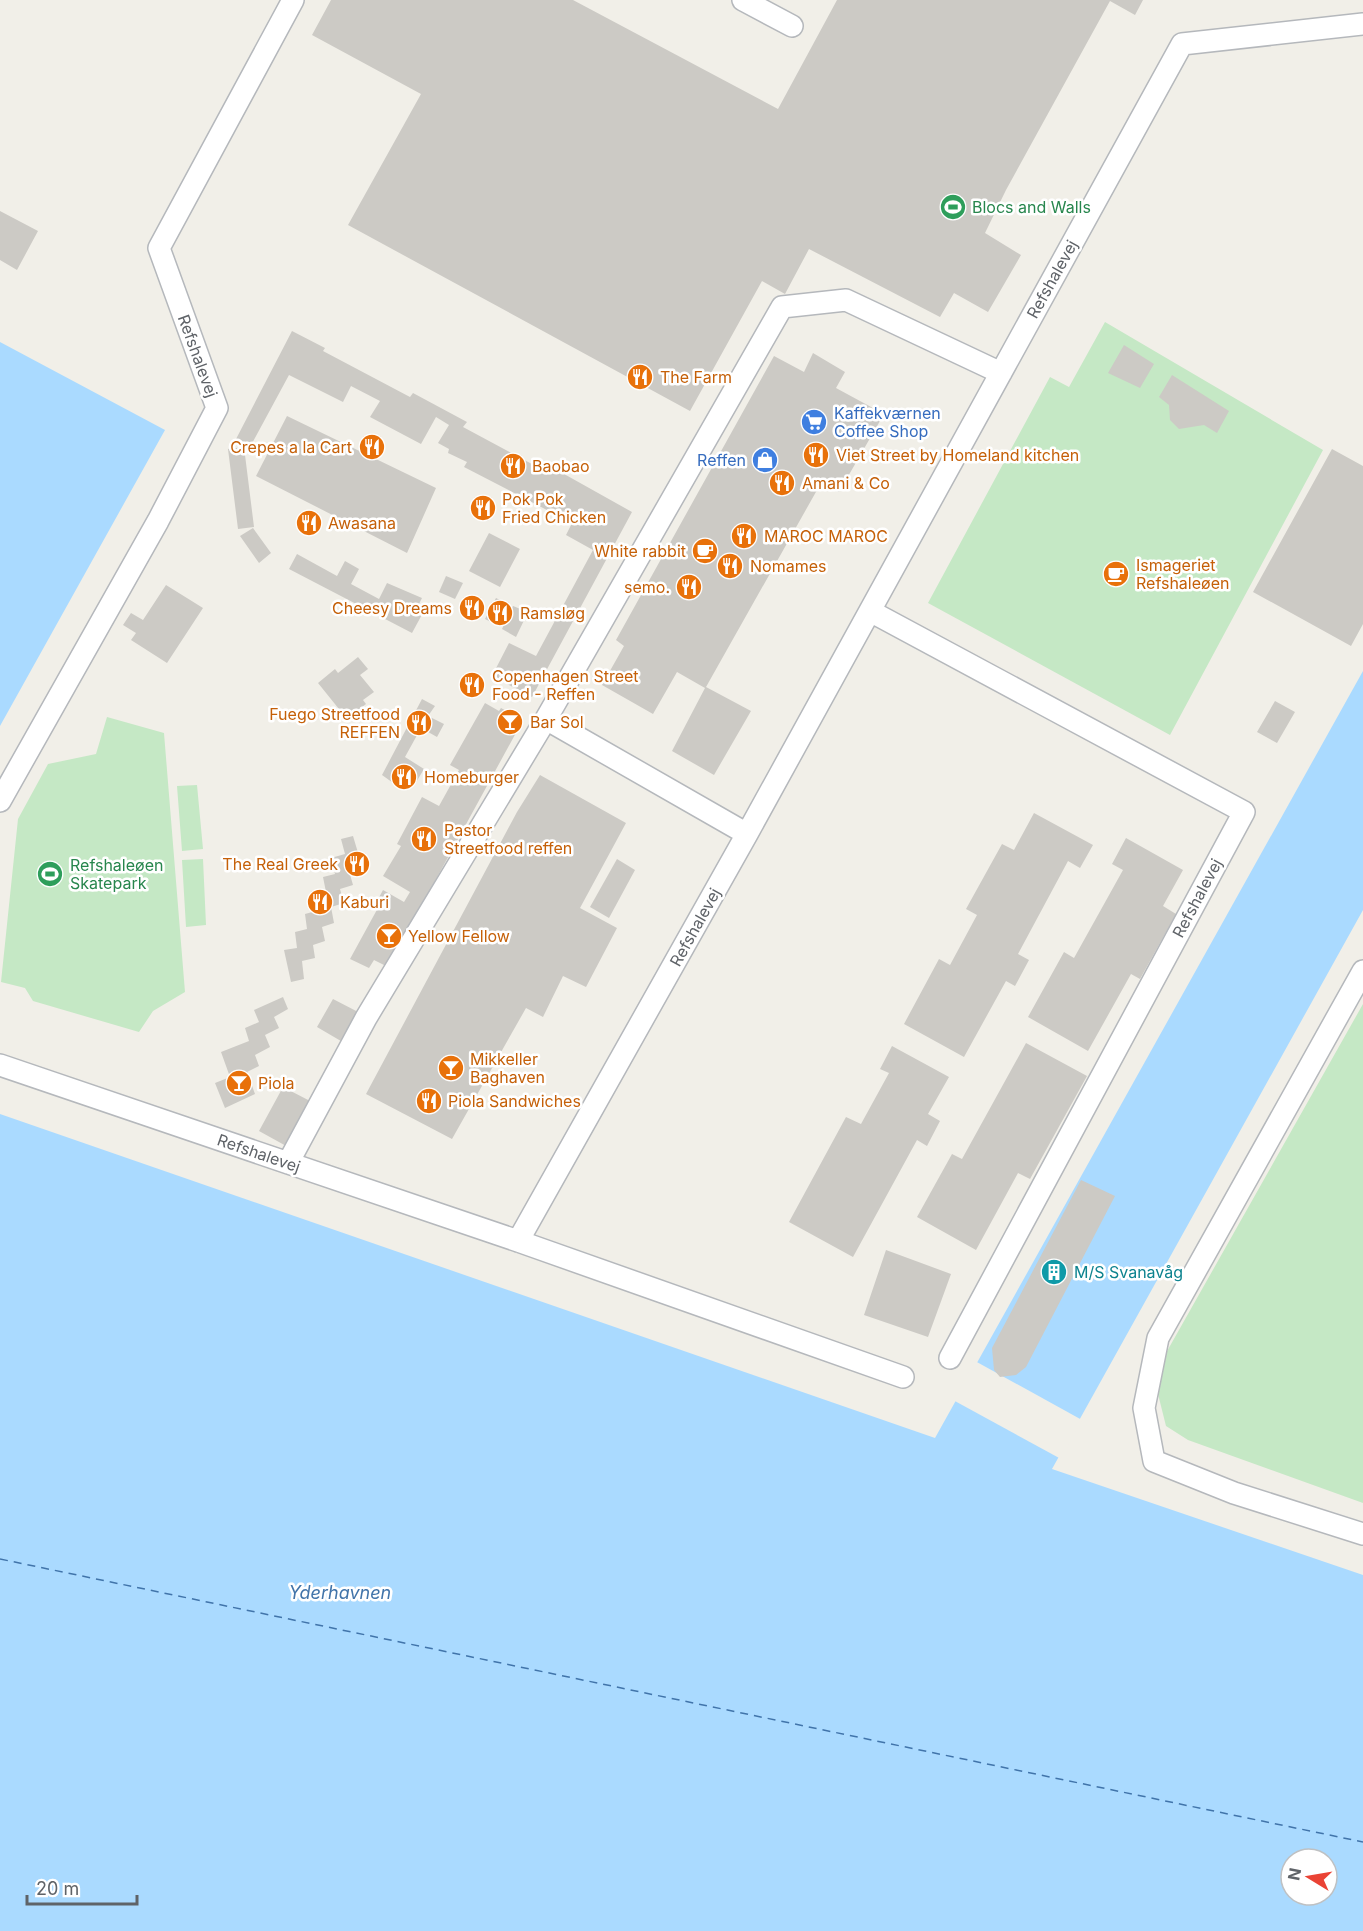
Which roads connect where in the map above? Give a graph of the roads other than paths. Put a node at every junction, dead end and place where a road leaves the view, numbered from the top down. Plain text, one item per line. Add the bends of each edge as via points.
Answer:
1 (293, 0) edge
2 (743, 0) edge
3 (1363, 24) edge
4 (792, 26) dead end
5 (1001, 373) junction
6 (870, 611) junction
7 (546, 719) junction
8 (0, 801) edge
9 (747, 834) junction
10 (1363, 971) edge
11 (0, 1065) edge
12 (288, 1163) junction
13 (518, 1241) junction
14 (950, 1358) dead end
15 (903, 1377) dead end
16 (1363, 1534) edge

1 - 8 lane, Refshalevej via 159,248 217,408
2 - 4 lane
3 - 5 lane, Refshalevej via 1182,44
5 - 6 lane, Refshalevej
5 - 7 lane via 846,300 782,307
6 - 9 lane, Refshalevej
6 - 14 lane, Refshalevej via 1244,812
7 - 9 lane
7 - 12 lane via 366,1018
9 - 13 lane, Refshalevej
10 - 16 lane via 1158,1338 1144,1408 1154,1461 1234,1493
11 - 12 lane, Refshalevej
12 - 13 lane, Refshalevej
13 - 15 lane, Refshalevej

